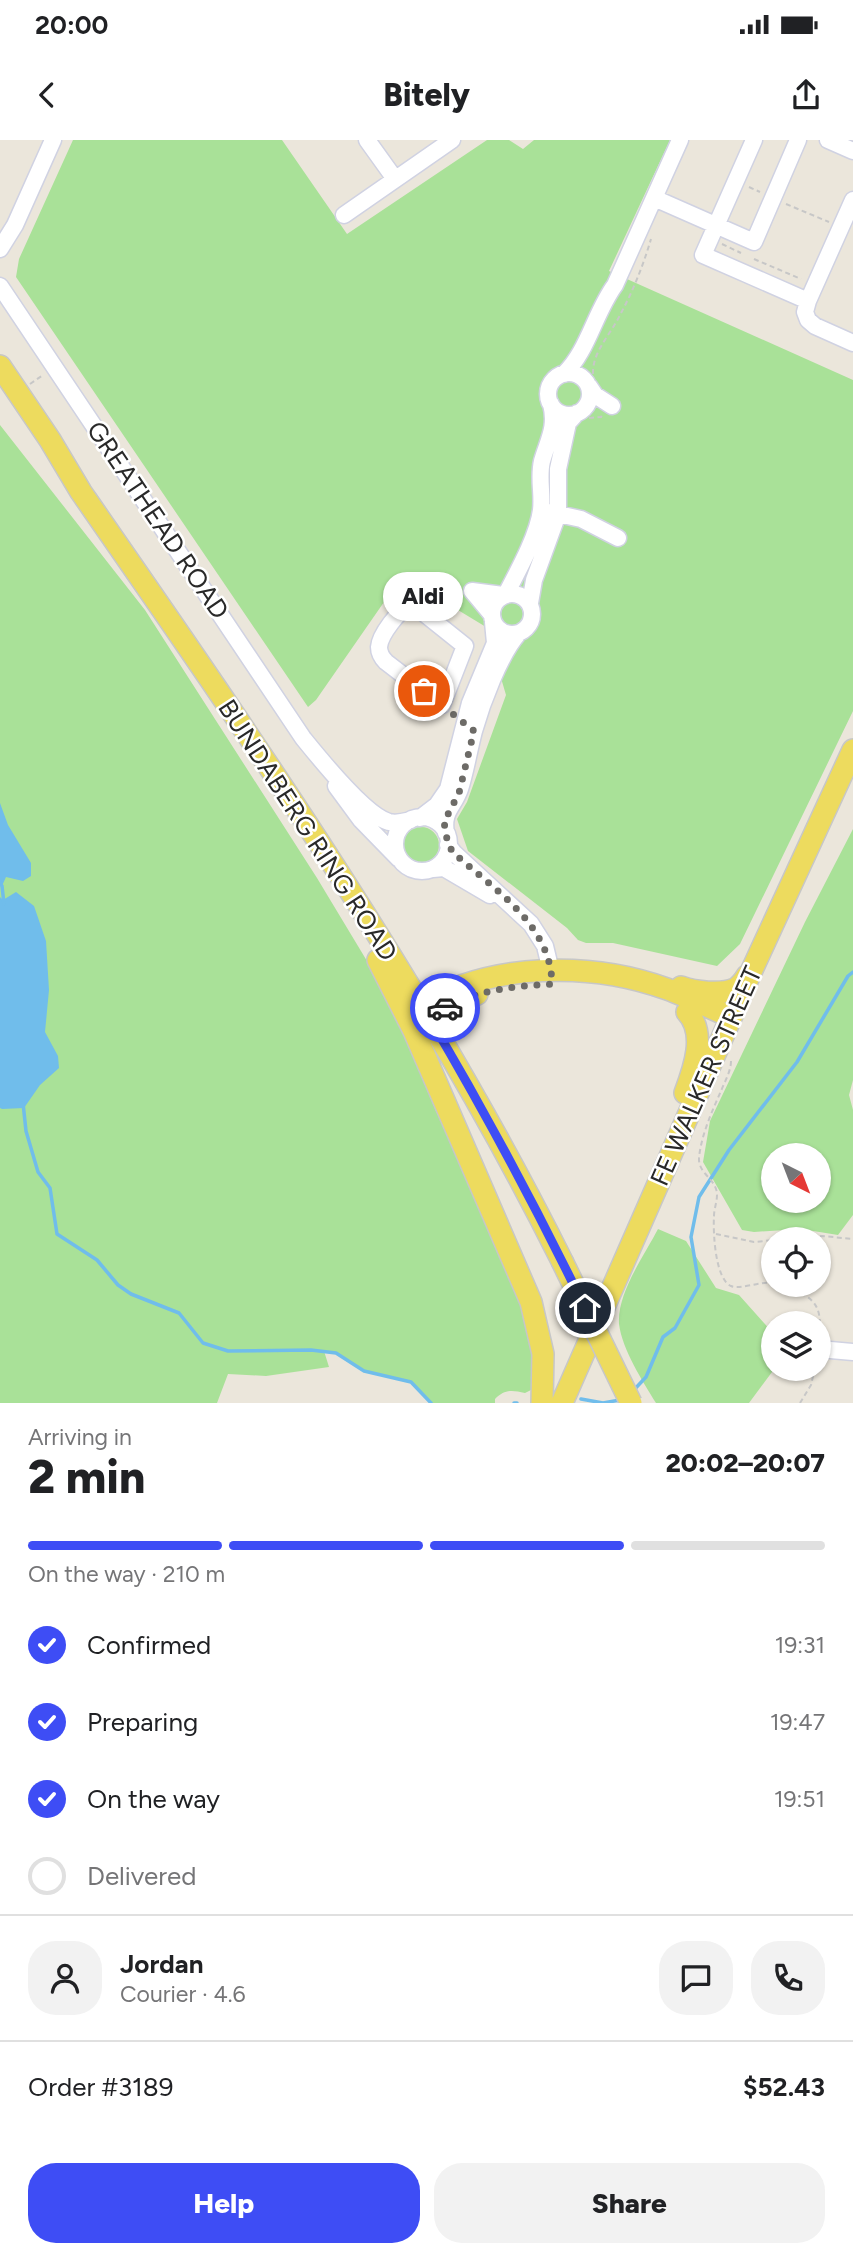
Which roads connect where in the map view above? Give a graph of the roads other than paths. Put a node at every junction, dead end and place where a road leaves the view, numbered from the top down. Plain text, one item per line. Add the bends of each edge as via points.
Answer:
1 (53, 140) edge
2 (367, 140) edge
3 (452, 140) edge
4 (680, 140) edge
5 (754, 140) edge
6 (798, 140) edge
7 (828, 140) edge
8 (853, 151) edge
9 (395, 179) junction
10 (656, 195) junction
11 (853, 200) edge
12 (344, 215) dead end
13 (717, 228) junction
14 (0, 249) edge
15 (615, 285) junction
16 (0, 286) edge
17 (808, 301) junction
18 (853, 343) edge
19 (0, 366) edge
20 (561, 375) junction
21 (589, 382) junction
22 (0, 387) edge
23 (550, 401) junction
24 (580, 412) junction
25 (81, 492) junction
26 (541, 512) junction
27 (558, 513) junction
28 (618, 538) dead end
29 (504, 595) junction
30 (530, 603) junction
31 (493, 618) junction
32 (519, 633) junction
33 (442, 705) junction
34 (469, 727) junction
35 (853, 750) edge
36 (315, 754) junction
37 (416, 819) junction
38 (447, 839) junction
39 (405, 866) junction
40 (433, 869) junction
41 (337, 870) junction
42 (519, 912) junction
43 (751, 972) junction
44 (624, 977) junction
45 (552, 978) junction
46 (425, 1011) junction
47 (687, 1012) junction
48 (728, 1024) junction
49 (653, 1199) junction
50 (831, 1350) edge
51 (853, 1352) edge
52 (542, 1403) edge
53 (562, 1403) edge
54 (631, 1403) edge

1 - 14 street
2 - 9 street
3 - 9 street
4 - 10 street
5 - 13 street
6 - 13 street via 754,242
7 - 8 street
9 - 12 street
10 - 13 street
10 - 15 street
11 - 17 street
13 - 17 street via 703,255
15 - 20 street via 575,362
15 - 21 street via 610,310 584,368
16 - 36 street, GREATHEAD ROAD
17 - 18 street via 805,312 811,324
19 - 25 main road, BUNDABERG RING ROAD
20 - 21 street via 576,374
20 - 23 street via 550,386
20 - 23 street via 536,380
21 - 24 street via 590,399
21 - 24 street via 610,409
22 - 25 main road, BUNDABERG RING ROAD
23 - 24 street via 565,415
23 - 26 street via 553,431 540,470
24 - 27 street via 569,423 558,469
25 - 41 main road, BUNDABERG RING ROAD
26 - 27 street
26 - 29 street
27 - 28 street
27 - 30 street
29 - 30 street via 522,595
29 - 31 street via 495,603
29 - 31 street via 470,590
30 - 32 street via 533,618
31 - 32 street via 496,627 507,634
31 - 34 street via 495,643
32 - 34 street
33 - 33 street via 381,656 382,638 409,605 465,646
33 - 34 street
34 - 37 street via 448,789 437,805
34 - 38 street via 459,793 444,822
35 - 43 main road, FE WALKER STREET
36 - 37 street, GREATHEAD ROAD via 376,816 398,823
36 - 39 street, GREATHEAD ROAD via 346,803
37 - 38 street, GREATHEAD ROAD via 436,821
37 - 39 street via 398,832 395,841
38 - 40 street via 444,859
38 - 42 street, GREATHEAD ROAD via 454,853
39 - 40 street, GREATHEAD ROAD
40 - 42 street, GREATHEAD ROAD via 444,868
41 - 46 main road, BUNDABERG RING ROAD
41 - 52 main road via 352,915 414,1031 531,1302 543,1354
42 - 45 street, GREATHEAD ROAD via 545,946
43 - 44 main road via 731,990 691,991 652,978
43 - 48 main road, FE WALKER STREET
44 - 45 main road
44 - 48 main road via 666,988
45 - 46 main road via 484,992
45 - 47 main road via 632,993
46 - 54 main road, BUNDABERG RING ROAD, bridge via 480,1104
47 - 48 main road
47 - 49 main road via 697,1030 694,1068
48 - 49 main road, FE WALKER STREET
49 - 53 main road, FE WALKER STREET
50 - 51 street

